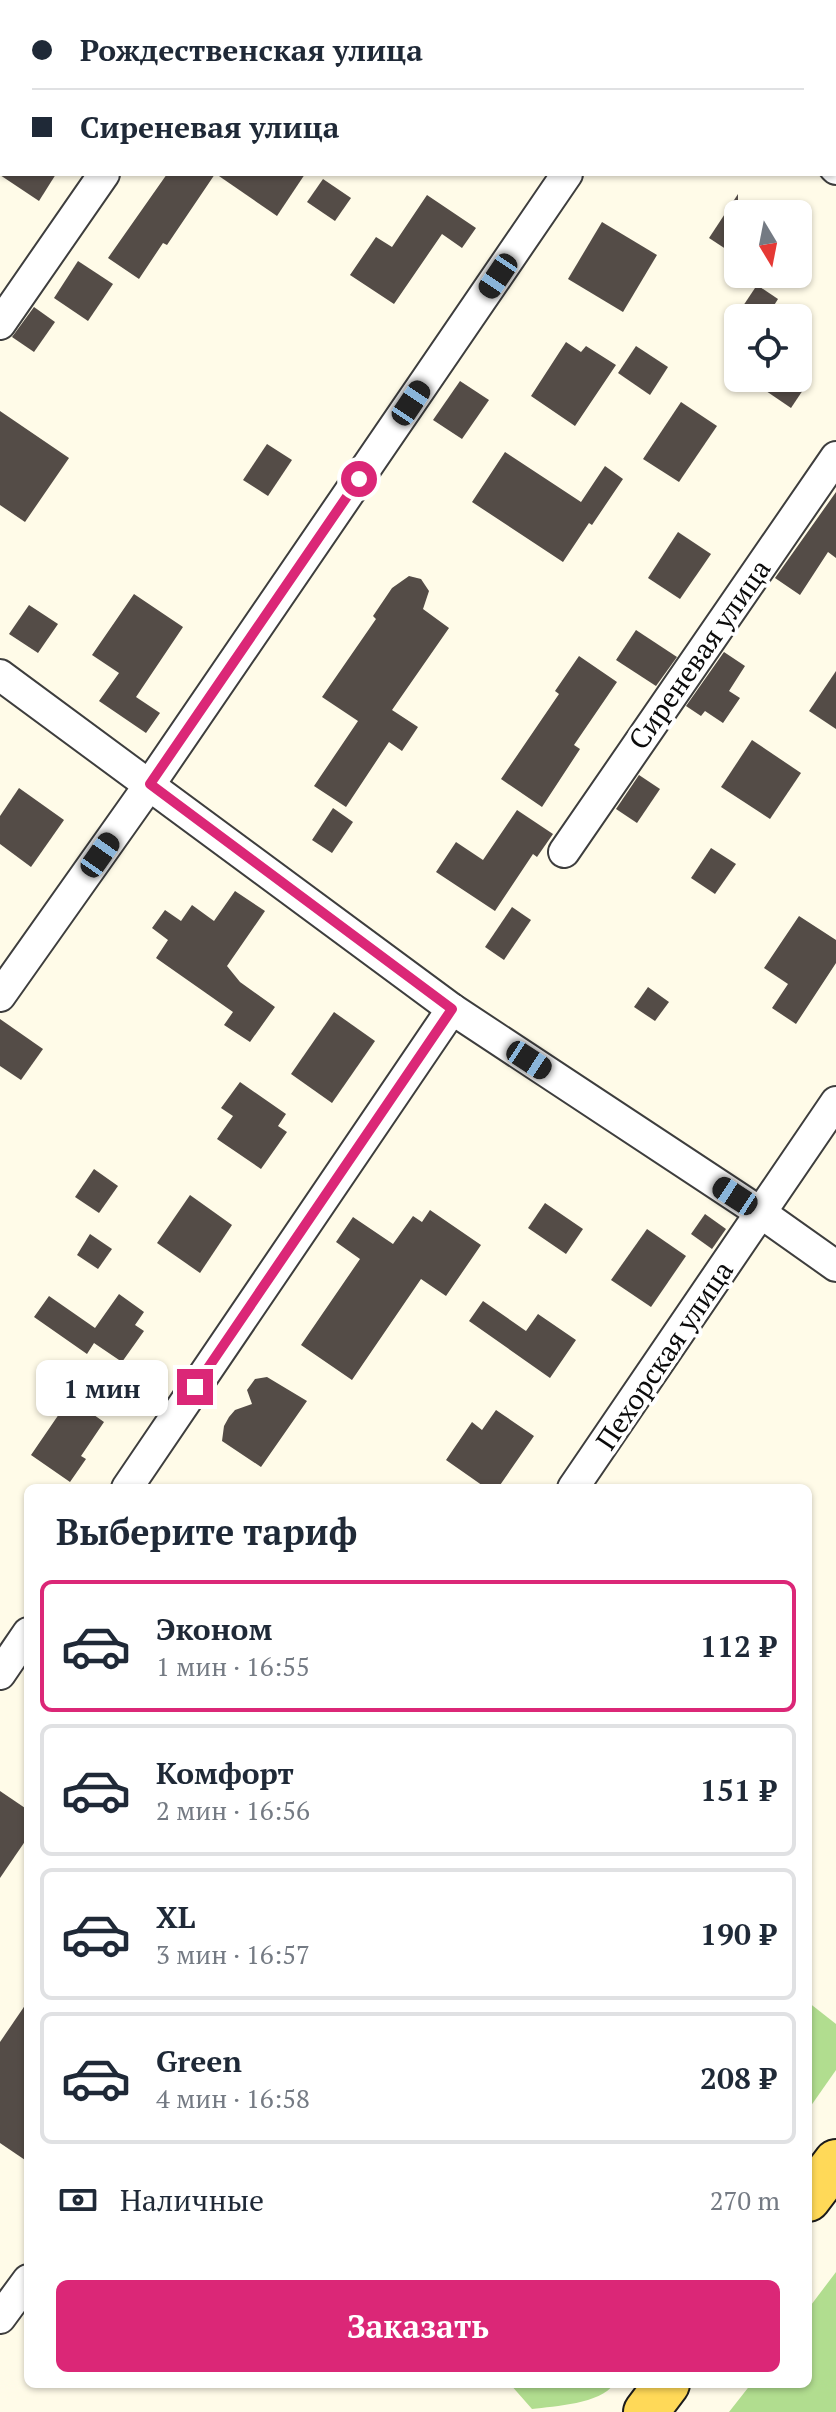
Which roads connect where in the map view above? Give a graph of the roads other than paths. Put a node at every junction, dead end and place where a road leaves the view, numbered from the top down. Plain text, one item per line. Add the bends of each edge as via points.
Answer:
1 (103, 176) edge
2 (566, 176) edge
3 (0, 324) edge
4 (836, 457) edge
5 (0, 675) edge
6 (150, 784) junction
7 (564, 852) dead end
8 (0, 996) edge
9 (452, 1009) junction
10 (836, 1102) edge
11 (761, 1213) junction
12 (836, 1266) edge
13 (130, 1484) edge
14 (576, 1484) edge
15 (24, 1639) edge
16 (0, 1674) edge
17 (836, 2162) edge
18 (812, 2194) edge
19 (24, 2285) edge
20 (0, 2318) edge
21 (664, 2388) edge
22 (646, 2412) edge

1 - 3 street
2 - 6 street
4 - 7 street, Сиреневая улица
5 - 6 street
6 - 8 street
6 - 9 street
9 - 11 street
9 - 13 street
10 - 11 street, Пехорская улица
11 - 12 street
11 - 14 street, Пехорская улица
15 - 16 street
17 - 18 main road
19 - 20 street
21 - 22 main road

